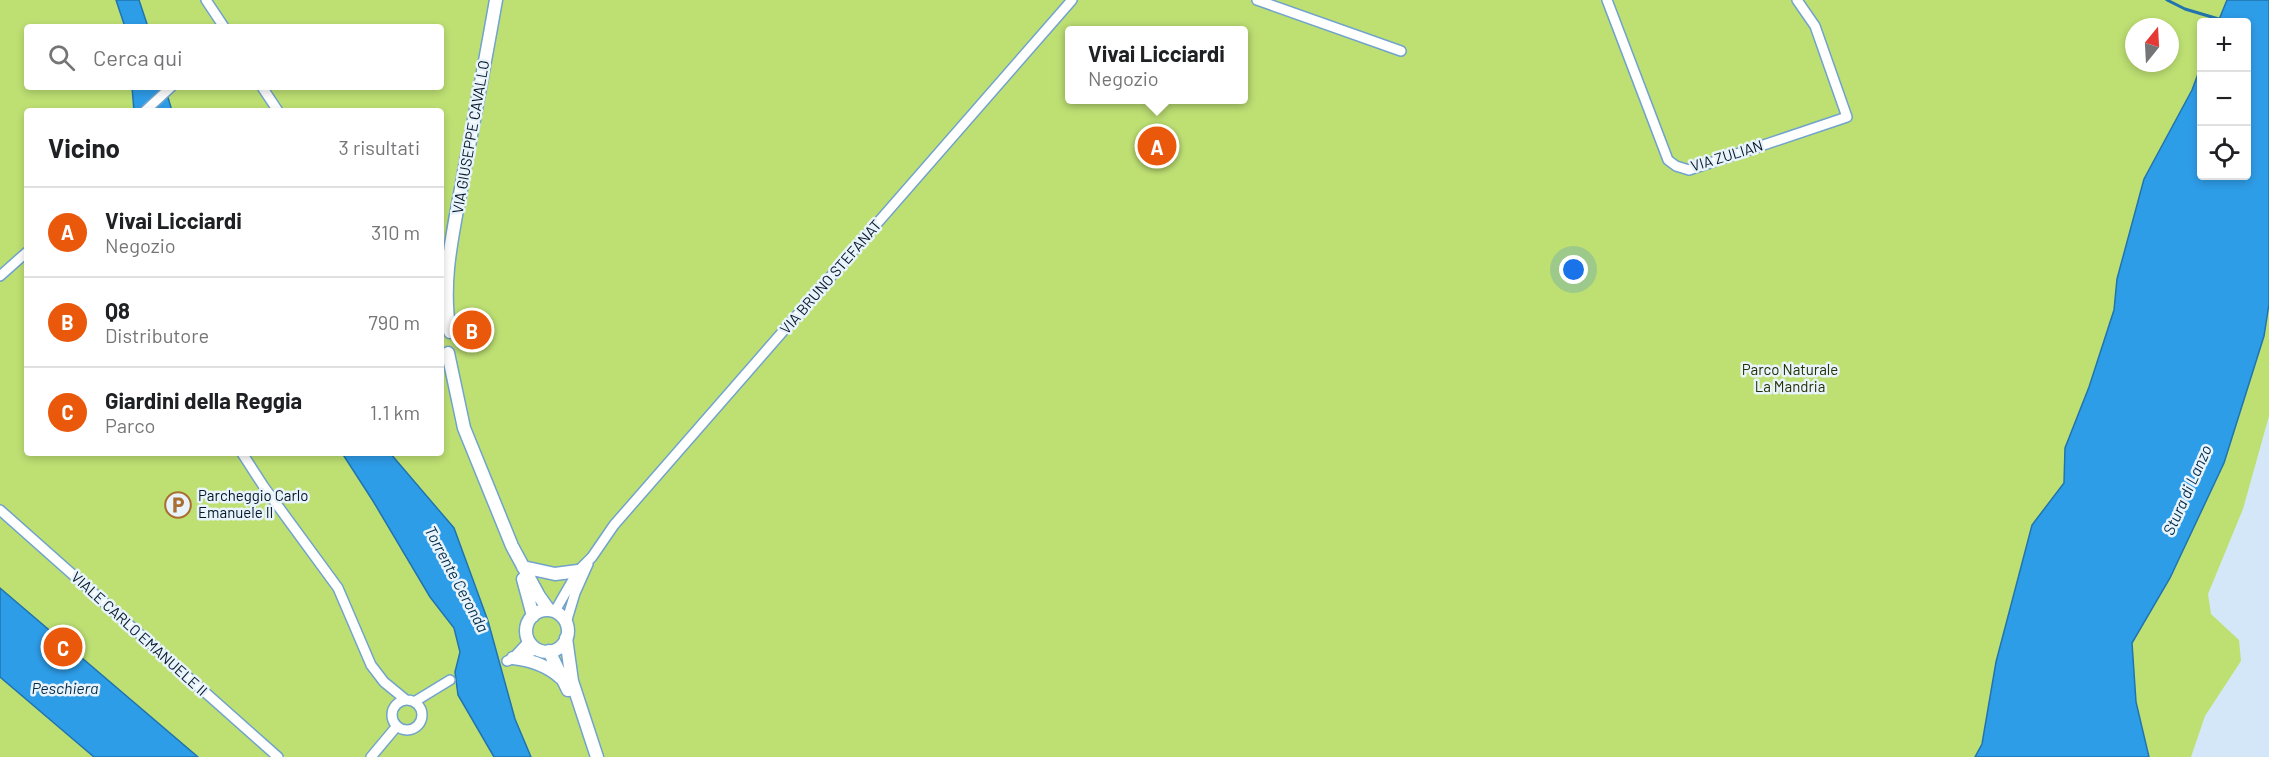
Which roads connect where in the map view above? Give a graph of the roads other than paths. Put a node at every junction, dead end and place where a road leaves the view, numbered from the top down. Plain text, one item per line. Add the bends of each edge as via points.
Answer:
1 (206, 0) edge
2 (496, 0) edge
3 (1072, 0) edge
4 (1257, 0) edge
5 (1607, 0) edge
6 (1797, 0) edge
7 (222, 24) edge
8 (1401, 51) dead end
9 (168, 90) edge
10 (264, 90) edge
11 (148, 108) edge
12 (276, 108) edge
13 (24, 254) edge
14 (0, 276) edge
15 (444, 327) edge
16 (444, 356) edge
17 (444, 359) edge
18 (244, 456) edge
19 (0, 510) edge
20 (512, 546) junction
21 (592, 557) junction
22 (523, 567) junction
23 (578, 571) junction
24 (552, 611) junction
25 (533, 616) junction
26 (567, 623) junction
27 (566, 638) junction
28 (539, 647) junction
29 (510, 659) joint
30 (450, 680) dead end
31 (384, 682) junction
32 (566, 682) junction
33 (414, 704) junction
34 (393, 709) junction
35 (397, 726) junction
36 (278, 757) edge
37 (371, 757) edge
38 (590, 757) edge
39 (597, 757) edge

1 - 7 street
2 - 15 street, VIA GIUSEPPE CAVALLO via 452,243
3 - 21 street, VIA BRUNO STEFANAT via 614,525
4 - 8 street
5 - 6 street, VIA ZULIAN via 1668,160 1689,170 1847,117 1815,26
9 - 11 street
10 - 12 street
13 - 14 street
15 - 16 street, VIA GIUSEPPE CAVALLO via 453,345
17 - 20 street via 464,428
18 - 31 street via 332,579 371,665
19 - 36 street, VIALE CARLO EMANUELE II
20 - 22 street
20 - 25 street
21 - 23 street, VIA BRUNO STEFANAT
21 - 26 street, VIA BRUNO STEFANAT via 575,593
22 - 23 street via 555,574
22 - 24 street
23 - 24 street, VIA BRUNO STEFANAT
24 - 25 street via 543,610
24 - 26 street
25 - 28 street via 526,628
26 - 27 street
27 - 28 street via 560,647
27 - 39 street via 572,681
28 - 29 street
28 - 32 street
29 - 32 street via 528,660 551,669
30 - 33 street
31 - 33 street
31 - 34 street
32 - 38 street
33 - 34 street via 399,703
33 - 35 street via 421,720 415,728 404,730
34 - 35 street via 392,718
35 - 37 street

